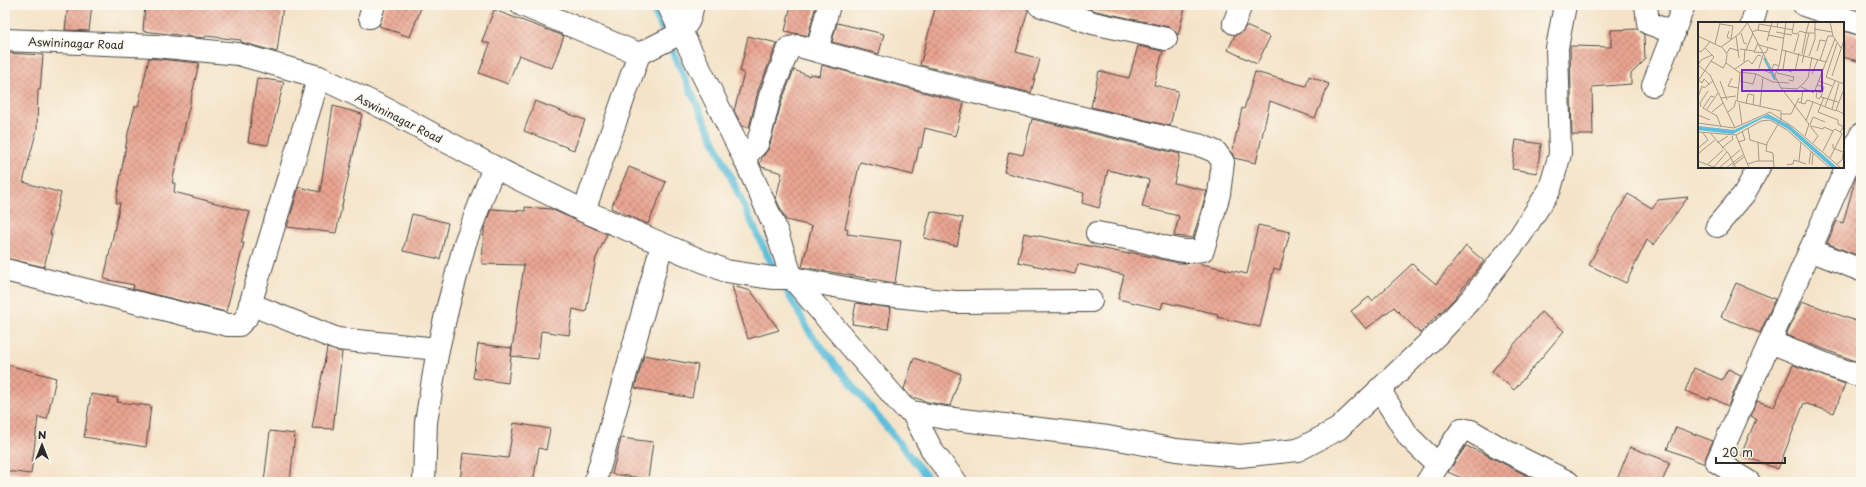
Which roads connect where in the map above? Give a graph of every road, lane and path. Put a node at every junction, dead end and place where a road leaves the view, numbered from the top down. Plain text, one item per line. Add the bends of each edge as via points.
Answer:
1 (522, 5) edge
2 (668, 5) edge
3 (693, 5) edge
4 (829, 5) edge
5 (1039, 5) edge
6 (1565, 5) edge
7 (1646, 5) edge
8 (1684, 5) edge
9 (1757, 5) edge
10 (1804, 5) edge
11 (1752, 22) edge
12 (1861, 24) edge
13 (1674, 33) junction
14 (672, 38) junction
15 (1166, 39) dead end
16 (5, 40) edge
17 (817, 51) junction
18 (639, 54) junction
19 (319, 77) junction
20 (1653, 85) dead end
21 (1861, 134) edge
22 (744, 158) junction
23 (494, 167) junction
24 (1758, 168) edge
25 (584, 211) junction
26 (1717, 226) dead end
27 (1097, 233) dead end
28 (662, 245) junction
29 (1810, 250) junction
30 (5, 270) edge
31 (1861, 270) edge
32 (783, 278) junction
33 (1091, 301) dead end
34 (250, 304) junction
35 (1770, 342) junction
36 (438, 349) junction
37 (1861, 376) edge
38 (1379, 389) junction
39 (912, 412) junction
40 (1432, 473) edge
41 (596, 479) dead end
42 (424, 482) edge
43 (956, 482) edge
44 (1568, 482) edge
45 (1748, 482) edge

1 - 18 street
2 - 14 street
3 - 14 street via 689,20
4 - 17 street
5 - 15 street via 1093,23
6 - 38 street via 1557,48 1560,154 1550,190 1520,236 1472,298
7 - 13 street via 1648,23
8 - 13 street
9 - 11 street
10 - 12 street
13 - 20 street
14 - 18 street
14 - 22 street
16 - 19 street, Aswininagar Road via 156,46 238,54
17 - 22 street via 799,46 789,48 770,96 762,132
17 - 27 street via 973,92 1202,146 1216,152 1223,162 1220,194 1203,250 1193,252 1170,249
18 - 25 street
19 - 23 street, Aswininagar Road via 384,108
19 - 34 street
21 - 29 street
22 - 32 street via 775,227
23 - 25 street, Aswininagar Road
23 - 36 street via 465,243
24 - 26 street via 1744,194
25 - 28 street, Aswininagar Road
28 - 32 street, Aswininagar Road via 726,272
28 - 41 street
29 - 31 street
29 - 35 street
30 - 34 street via 228,325 239,324 246,318
32 - 33 street, Aswininagar Road via 877,294 956,302
32 - 39 street via 903,407
34 - 36 street via 338,339
35 - 37 street
35 - 45 street via 1717,462
36 - 42 street via 426,422
38 - 39 street via 1338,429 1298,450 1240,456 1176,450 1108,437
38 - 40 street
39 - 43 street via 933,452
40 - 44 street via 1462,429 1471,431

